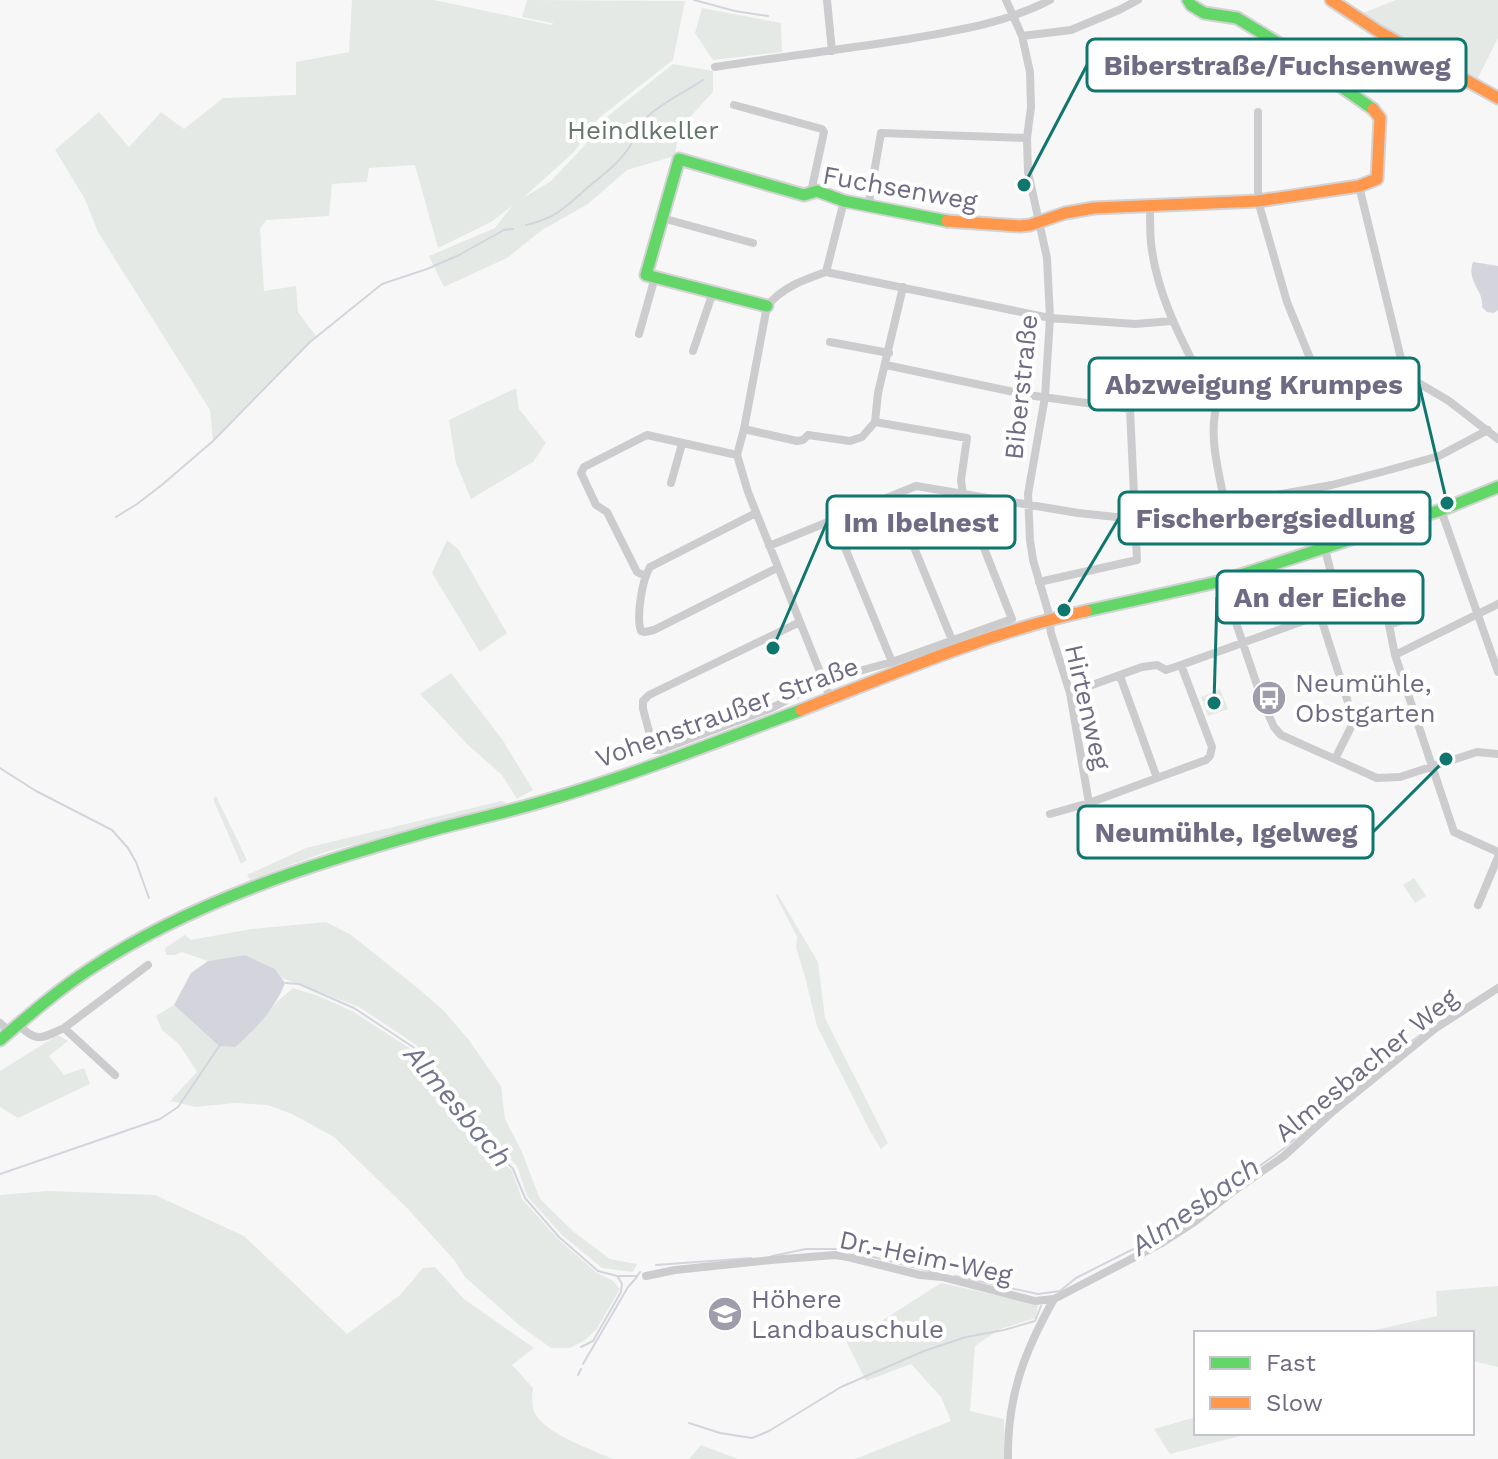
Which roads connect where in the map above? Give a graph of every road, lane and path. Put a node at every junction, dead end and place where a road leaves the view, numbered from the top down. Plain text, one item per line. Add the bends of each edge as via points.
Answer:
1 (827, 0) edge
2 (1006, 0) edge
3 (1050, 0) edge
4 (1138, 0) edge
5 (1188, 0) edge
6 (1331, 0) edge
7 (1014, 17) junction
8 (1022, 36) junction
9 (832, 51) junction
10 (715, 67) dead end
11 (1498, 98) edge
12 (734, 105) dead end
13 (1258, 112) dead end
14 (1027, 138) junction
15 (1359, 186) junction
16 (811, 192) junction
17 (844, 201) junction
18 (1258, 201) junction
19 (1150, 206) junction
20 (868, 207) junction
21 (662, 218) junction
22 (1038, 222) junction
23 (753, 243) dead end
24 (826, 272) junction
25 (655, 277) junction
26 (903, 287) junction
27 (713, 292) junction
28 (767, 306) junction
29 (1050, 318) junction
30 (1172, 321) junction
31 (639, 334) dead end
32 (830, 342) dead end
33 (693, 351) dead end
34 (889, 353) junction
35 (886, 365) junction
36 (1405, 375) junction
37 (1323, 390) junction
38 (1045, 397) junction
39 (1217, 404) junction
40 (875, 422) junction
41 (744, 429) junction
42 (1488, 430) junction
43 (1498, 439) edge
44 (682, 444) junction
45 (737, 455) junction
46 (671, 483) dead end
47 (1498, 487) edge
48 (963, 495) junction
49 (893, 496) junction
50 (1225, 504) junction
51 (1028, 506) junction
52 (1441, 510) junction
53 (756, 513) junction
54 (1136, 517) junction
55 (834, 521) junction
56 (769, 546) junction
57 (1325, 549) junction
58 (777, 568) junction
59 (645, 576) junction
60 (1222, 581) junction
61 (1039, 582) junction
62 (1498, 604) edge
63 (1478, 614) junction
64 (1320, 615) junction
65 (1050, 619) junction
66 (1400, 621) dead end
67 (800, 622) junction
68 (952, 640) junction
69 (1243, 643) junction
70 (1395, 655) junction
71 (892, 662) junction
72 (1181, 665) junction
73 (1498, 672) edge
74 (1120, 676) junction
75 (823, 681) junction
76 (1070, 693) junction
77 (830, 697) junction
78 (1498, 754) edge
79 (1335, 759) junction
80 (1432, 767) junction
81 (1157, 778) junction
82 (1089, 803) junction
83 (1050, 814) dead end
84 (1091, 835) dead end
85 (1498, 854) edge
86 (1478, 905) dead end
87 (148, 965) dead end
88 (1498, 988) edge
89 (64, 1028) junction
90 (7, 1030) edge
91 (115, 1075) dead end
92 (646, 1276) dead end
93 (1054, 1299) junction
94 (1008, 1459) edge

1 - 9 street
2 - 7 street, Biberstraße
3 - 7 street
4 - 8 street via 1071,30
5 - 15 main road via 1204,13 1237,18 1373,109 1380,118 1377,179
6 - 11 main road
7 - 8 street, Biberstraße
7 - 9 street
8 - 14 street, Biberstraße via 1030,72
9 - 10 street
12 - 16 street via 822,129
13 - 18 street
14 - 20 street via 881,133
14 - 22 street, Biberstraße
15 - 18 main road, Fuchsenweg
15 - 36 street
16 - 17 main road, Fuchsenweg
16 - 21 main road, Fuchsenweg via 804,195 679,159
17 - 20 main road, Fuchsenweg
17 - 24 street
18 - 19 main road, Fuchsenweg
18 - 37 street via 1287,302
19 - 22 main road, Fuchsenweg via 1094,208
19 - 30 street via 1159,285
20 - 22 main road, Fuchsenweg via 973,224
21 - 23 street
21 - 25 main road, Fuchsenweg via 646,275
22 - 29 street, Biberstraße via 1047,258
24 - 26 street
24 - 28 street via 789,287
25 - 27 main road
25 - 31 street
26 - 29 street
26 - 34 street
27 - 28 main road
27 - 33 street
28 - 41 street
29 - 30 street
29 - 38 street, Biberstraße
30 - 39 street
32 - 34 street
34 - 35 street
35 - 38 street
35 - 40 street
36 - 37 street
36 - 42 street
37 - 39 street
38 - 51 street, Biberstraße
38 - 54 street via 1130,409
39 - 50 street via 1215,449
40 - 41 street via 862,437 850,441 808,435 797,441
40 - 48 street via 967,438
41 - 45 street
42 - 43 street
42 - 50 street via 1439,456 1332,485
44 - 45 street
44 - 46 street
44 - 59 street via 647,435 581,473 637,572
45 - 53 street
47 - 52 main road, Vohenstraußer Straße
48 - 49 street via 916,486
48 - 51 street
48 - 68 street, Vohenstraußer Straße via 1012,619
49 - 55 street
49 - 68 street
50 - 54 street
51 - 54 street
51 - 61 street, Biberstraße
52 - 57 main road, Vohenstraußer Straße
52 - 63 street
53 - 56 street
53 - 59 street via 650,567
54 - 61 street via 1137,560
55 - 56 street
55 - 71 street
56 - 58 street
57 - 60 main road, Vohenstraußer Straße
57 - 64 street via 1335,589 1332,611
58 - 59 street via 645,632 639,624
58 - 67 street
60 - 65 main road, Vohenstraußer Straße
60 - 69 street
61 - 65 street, Biberstraße
62 - 63 street
63 - 70 street
63 - 73 street
64 - 69 street
64 - 79 street via 1354,721
65 - 76 street, Hirtenweg
65 - 77 main road, Vohenstraußer Straße
66 - 70 street via 1385,625
67 - 75 street
67 - 75 street, Vohenstraußer Straße via 649,695 643,709 654,750 772,708
68 - 71 street, Vohenstraußer Straße
69 - 72 street
69 - 79 street via 1274,727 1287,739
70 - 80 street
71 - 75 street, Vohenstraußer Straße
72 - 74 street via 1166,670 1142,667
72 - 81 street via 1211,753 1206,760
74 - 76 street
74 - 81 street
75 - 77 street
76 - 82 street, Hirtenweg
77 - 90 main road, Vohenstraußer Straße via 615,779 248,888 101,961
78 - 80 street via 1477,752
79 - 80 street via 1377,778
80 - 85 street via 1454,832
81 - 82 street
82 - 83 street, Hirtenweg
82 - 84 street, Hirtenweg
85 - 86 street
87 - 89 street
88 - 93 street, Almesbacher Weg via 1436,1028 1284,1156 1193,1223
89 - 90 street via 35,1038
89 - 91 street
92 - 93 street, Dr.-Heim-Weg via 835,1255 1035,1301
93 - 94 street via 1029,1347 1013,1395

